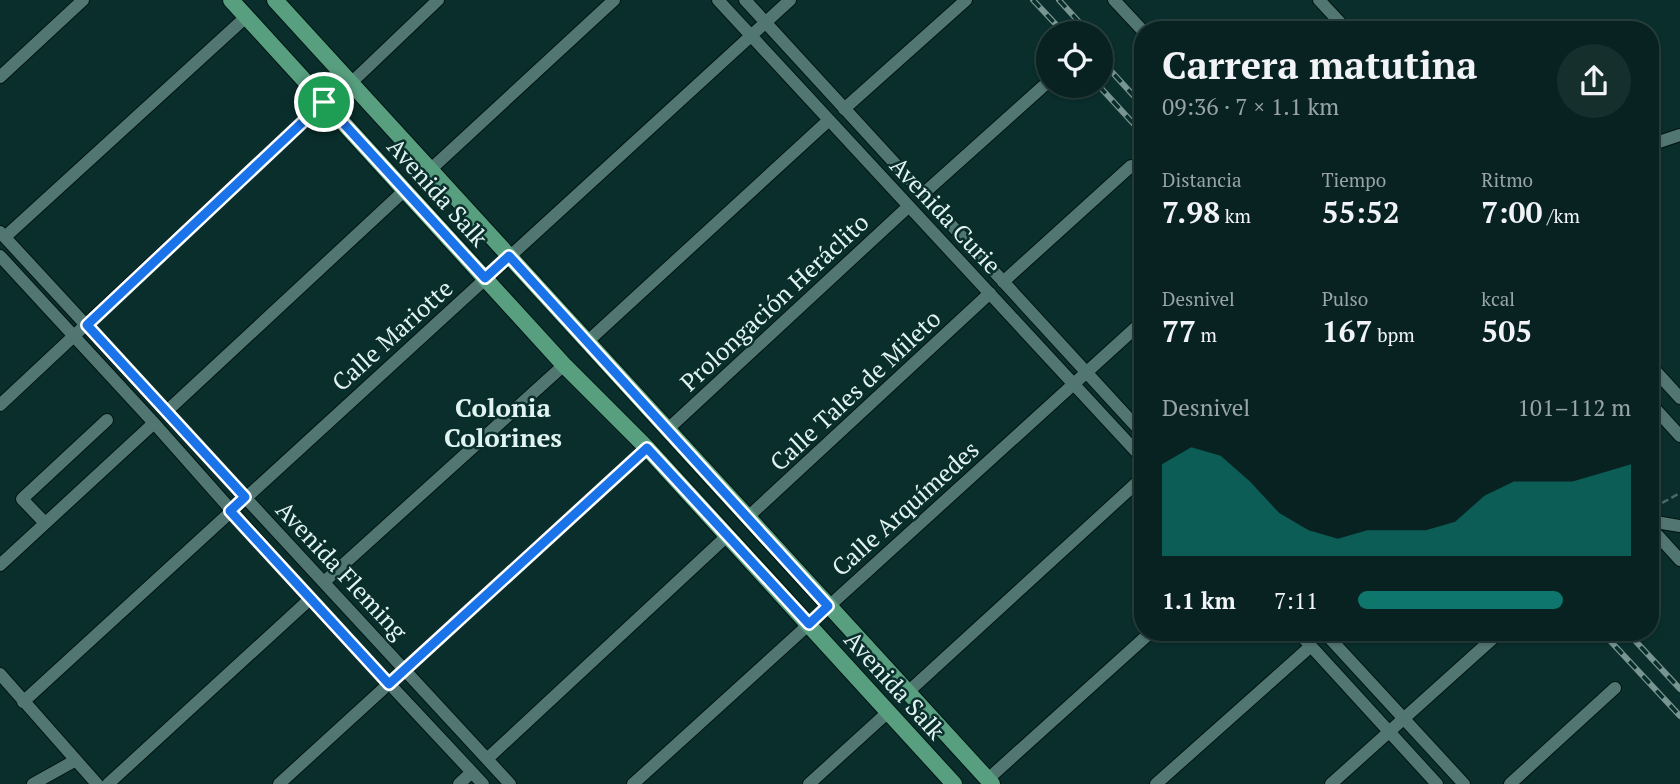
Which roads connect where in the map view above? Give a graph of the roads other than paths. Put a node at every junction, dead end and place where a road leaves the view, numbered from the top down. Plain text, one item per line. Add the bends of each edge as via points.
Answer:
1 (83, 0) edge
2 (231, 0) edge
3 (275, 0) edge
4 (438, 0) edge
5 (614, 0) edge
6 (718, 0) edge
7 (745, 0) edge
8 (790, 0) edge
9 (966, 0) edge
10 (1114, 0) edge
11 (1319, 0) edge
12 (246, 17) junction
13 (1134, 21) edge
14 (1339, 21) edge
15 (766, 22) junction
16 (751, 35) junction
17 (0, 77) edge
18 (351, 83) junction
19 (1036, 93) edge
20 (324, 102) junction
21 (844, 109) junction
22 (830, 120) junction
23 (1680, 135) edge
24 (1659, 142) edge
25 (1130, 166) dead end
26 (430, 170) junction
27 (405, 190) junction
28 (923, 194) junction
29 (909, 206) junction
30 (2, 234) edge
31 (0, 256) edge
32 (509, 256) junction
33 (485, 278) junction
34 (1003, 282) junction
35 (990, 293) junction
36 (87, 325) junction
37 (1134, 329) edge
38 (74, 336) junction
39 (587, 342) junction
40 (564, 365) junction
41 (1087, 373) junction
42 (1659, 375) edge
43 (1073, 385) junction
44 (1680, 398) edge
45 (0, 405) edge
46 (167, 411) junction
47 (1659, 413) edge
48 (107, 420) dead end
49 (154, 423) junction
50 (1134, 424) edge
51 (668, 429) junction
52 (1680, 436) edge
53 (647, 448) junction
54 (1134, 449) edge
55 (1134, 485) edge
56 (245, 497) junction
57 (230, 511) junction
58 (748, 517) junction
59 (1659, 522) edge
60 (45, 523) junction
61 (1680, 526) edge
62 (727, 536) junction
63 (1659, 537) edge
64 (1680, 560) edge
65 (0, 565) edge
66 (324, 582) junction
67 (310, 599) junction
68 (828, 606) junction
69 (809, 624) junction
70 (1141, 641) edge
71 (1306, 641) edge
72 (1334, 641) edge
73 (1490, 641) edge
74 (1311, 646) junction
75 (404, 669) junction
76 (0, 674) edge
77 (389, 684) junction
78 (1615, 688) dead end
79 (5, 690) edge
80 (908, 692) junction
81 (23, 702) junction
82 (887, 713) junction
83 (1403, 718) junction
84 (1389, 730) junction
85 (487, 759) junction
86 (76, 760) junction
87 (472, 772) junction
88 (990, 781) edge
89 (33, 784) edge
90 (97, 784) edge
91 (108, 784) edge
92 (279, 784) edge
93 (459, 784) edge
94 (483, 784) edge
95 (510, 784) edge
96 (633, 784) edge
97 (809, 784) edge
98 (954, 784) edge
99 (1156, 784) edge
100 (1331, 784) edge
101 (1437, 784) edge
102 (1464, 784) edge
103 (1510, 784) edge

1 - 17 street
2 - 12 main road, Avenida Salk
3 - 18 main road, Avenida Salk
4 - 18 street
5 - 26 street
6 - 16 street, Avenida Curie
7 - 15 street, Avenida Curie
8 - 15 street, Calle Mariotte
9 - 21 street
10 - 13 street
11 - 14 street
12 - 20 main road, Avenida Salk
12 - 30 street
15 - 16 street, Calle Mariotte
15 - 21 street, Avenida Curie
16 - 22 street, Avenida Curie
16 - 32 street, Calle Mariotte
18 - 26 main road, Avenida Salk
19 - 28 street
20 - 27 main road, Avenida Salk
20 - 36 street
21 - 28 street, Avenida Curie
22 - 29 street, Avenida Curie
22 - 39 street
23 - 24 street
25 - 34 street
26 - 32 main road, Avenida Salk
27 - 33 main road, Avenida Salk
27 - 46 street
28 - 34 street, Avenida Curie
29 - 35 street, Avenida Curie
29 - 51 street, Prolongación Heráclito
30 - 36 street, Avenida Fleming
31 - 38 street, Avenida Fleming
32 - 33 street, Calle Mariotte
32 - 39 main road, Avenida Salk
33 - 40 main road, Avenida Salk
33 - 56 street, Calle Mariotte
34 - 41 street, Avenida Curie
35 - 43 street, Avenida Curie
35 - 58 street, Calle Tales de Mileto
36 - 38 street
36 - 46 street, Avenida Fleming
37 - 41 street, Calle Arquímedes
38 - 45 street
38 - 49 street, Avenida Fleming
39 - 51 main road, Avenida Salk
40 - 53 main road, Avenida Salk
40 - 66 street
41 - 43 street, Calle Arquímedes
41 - 50 street, Avenida Curie
42 - 44 street
43 - 54 street, Avenida Curie
43 - 68 street, Calle Arquímedes
46 - 56 street, Avenida Fleming
47 - 52 street
48 - 60 street via 22,499
49 - 57 street, Avenida Fleming
49 - 60 street
51 - 58 main road, Avenida Salk
53 - 62 main road, Avenida Salk
53 - 75 street
55 - 80 street
56 - 57 street, Calle Mariotte
56 - 66 street, Avenida Fleming
57 - 67 street, Avenida Fleming
57 - 81 street, Calle Mariotte
58 - 68 main road, Avenida Salk
59 - 61 street
60 - 65 street
62 - 69 main road, Avenida Salk
62 - 85 street
63 - 64 street
66 - 75 street, Avenida Fleming
67 - 77 street, Avenida Fleming
67 - 91 street
68 - 69 street, Calle Arquímedes
68 - 80 main road, Avenida Salk
69 - 82 main road, Avenida Salk
69 - 96 street, Calle Arquímedes
70 - 88 street
71 - 74 street
72 - 83 street
73 - 83 street
74 - 84 street
74 - 99 street
75 - 77 street
75 - 85 street, Avenida Fleming
76 - 79 street
77 - 87 street, Avenida Fleming
77 - 92 street
78 - 103 street
79 - 81 street
80 - 88 main road, Avenida Salk
81 - 86 street
82 - 97 street
82 - 98 main road, Avenida Salk
83 - 84 street
83 - 102 street
84 - 100 street
84 - 101 street
85 - 95 street, Avenida Fleming
86 - 89 street
86 - 90 street
87 - 93 street
87 - 94 street, Avenida Fleming

